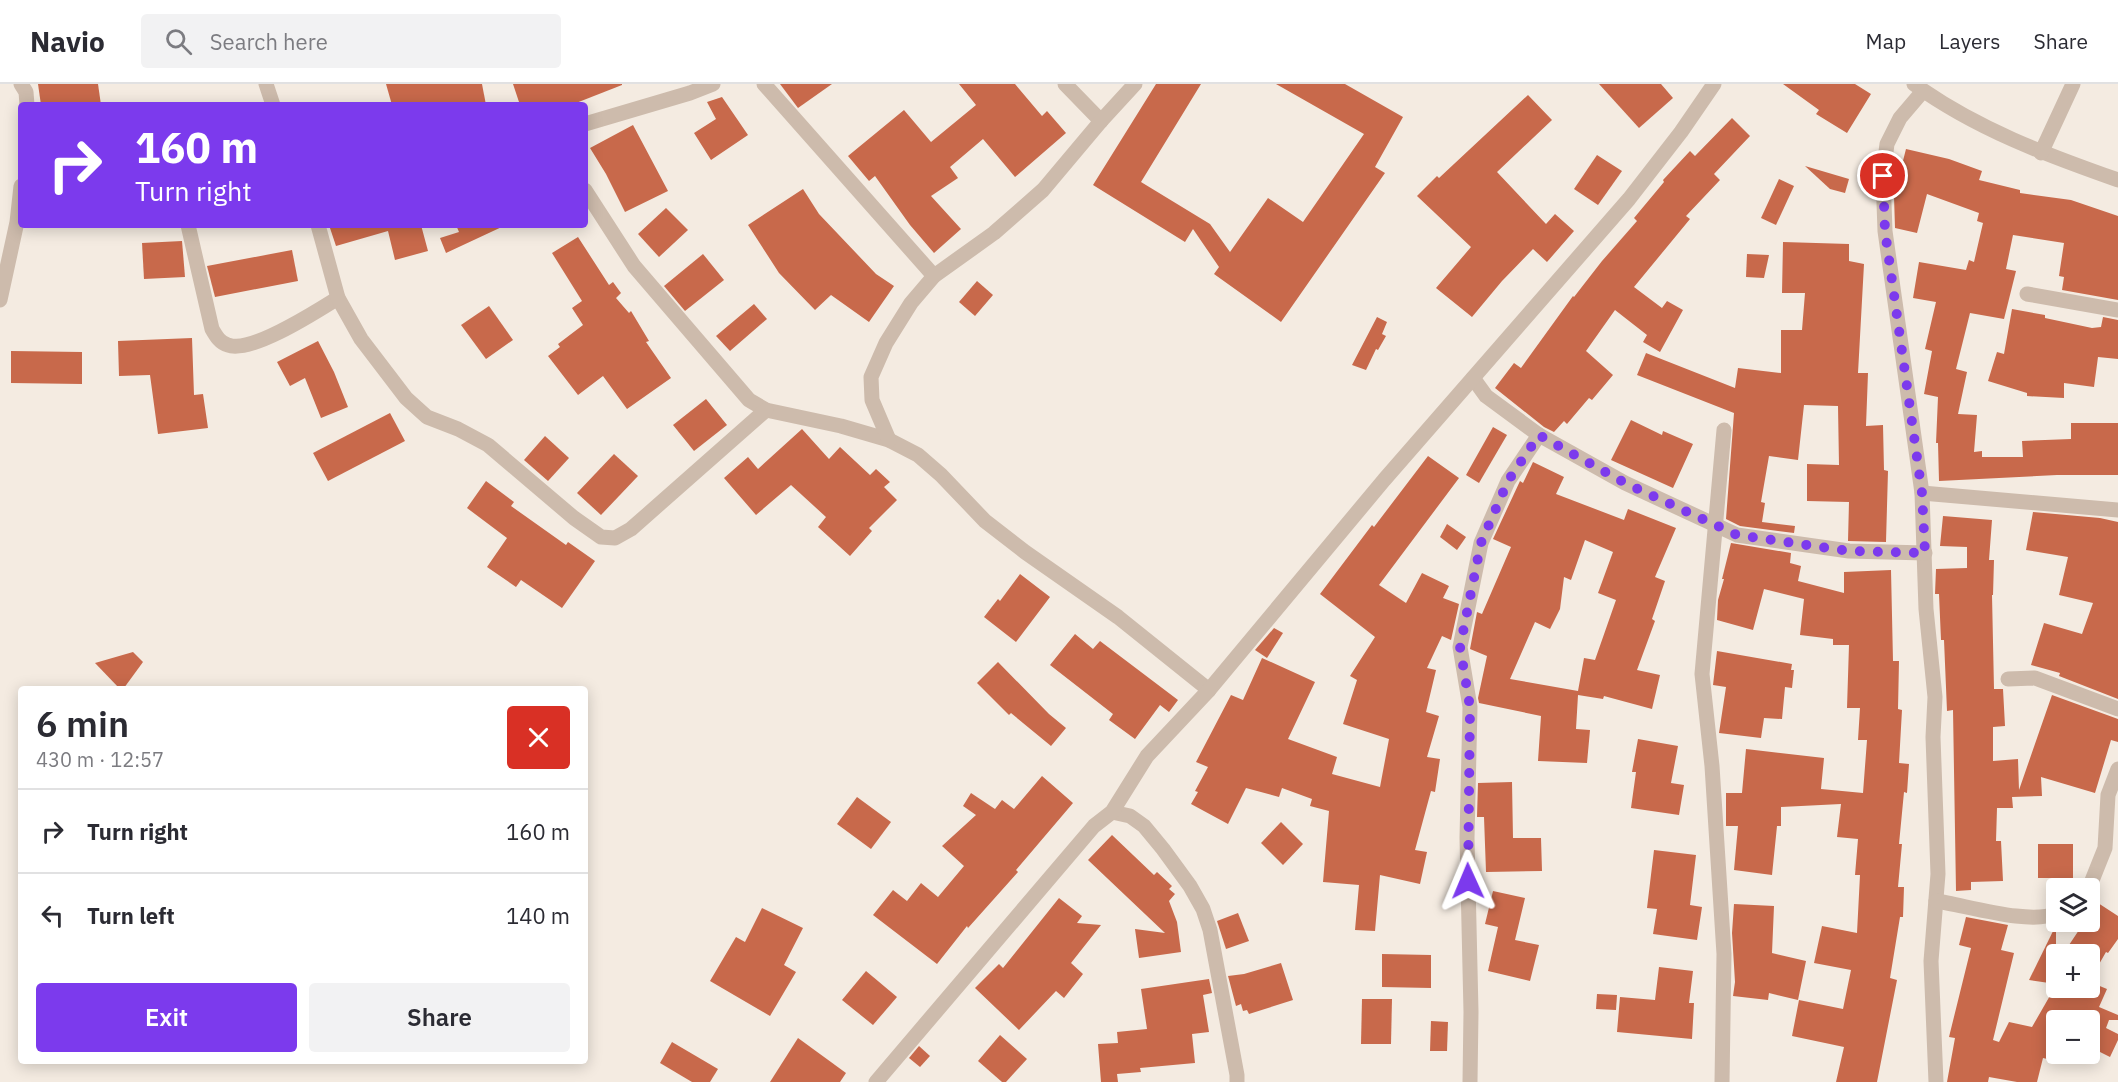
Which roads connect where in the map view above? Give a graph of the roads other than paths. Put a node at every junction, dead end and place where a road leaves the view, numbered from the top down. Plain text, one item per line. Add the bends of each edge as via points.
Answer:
1 (21, 84) edge
2 (266, 84) edge
3 (713, 84) edge
4 (764, 84) edge
5 (1065, 84) edge
6 (1135, 84) edge
7 (1714, 84) edge
8 (2073, 84) edge
9 (1919, 88) edge
10 (27, 102) edge
11 (272, 102) edge
12 (1101, 121) junction
13 (588, 123) edge
14 (2041, 153) junction
15 (2118, 180) edge
16 (588, 195) edge
17 (18, 213) edge
18 (189, 228) edge
19 (319, 228) edge
20 (934, 276) junction
21 (2027, 294) dead end
22 (338, 298) junction
23 (0, 300) edge
24 (2118, 310) edge
25 (1473, 378) junction
26 (766, 410) junction
27 (1724, 430) dead end
28 (1539, 435) junction
29 (889, 440) junction
30 (1922, 493) junction
31 (2118, 510) edge
32 (1714, 523) junction
33 (1925, 553) junction
34 (2008, 679) dead end
35 (1209, 690) junction
36 (2118, 710) edge
37 (2118, 769) edge
38 (1130, 780) junction
39 (1112, 812) junction
40 (1130, 816) junction
41 (2093, 878) edge
42 (1936, 901) junction
43 (2046, 917) edge
44 (876, 1082) edge
45 (1237, 1082) edge
46 (1470, 1082) edge
47 (1722, 1082) edge
48 (1936, 1082) edge

1 - 10 street
2 - 11 street
3 - 13 street
4 - 20 street
5 - 12 street
6 - 12 street
7 - 25 street via 1629,199
8 - 14 street
9 - 14 street via 1973,121
9 - 30 street via 1887,144 1883,176 1885,231
12 - 20 street via 1043,190 994,233
14 - 15 street
16 - 26 street via 634,266 749,400
17 - 23 street
18 - 22 street via 212,329 218,340 228,345 239,347 279,331
19 - 22 street
20 - 29 street via 886,343 871,377 872,400
21 - 24 street
22 - 26 street via 360,339 406,398 427,417 488,445 601,537 615,537 631,529
25 - 28 street
25 - 35 street
26 - 29 street
27 - 32 street
28 - 32 street via 1625,483
28 - 46 street via 1508,481 1481,543 1460,647 1470,707
29 - 35 street via 918,455 985,521 1118,617
30 - 31 street
30 - 33 street
32 - 33 street via 1737,535 1838,549
32 - 47 street via 1702,674 1724,954
33 - 42 street via 1935,697
34 - 36 street via 2035,678
35 - 38 street via 1147,756
37 - 41 street via 2108,795 2105,848
38 - 39 street
38 - 40 street
39 - 40 street
39 - 44 street via 1094,826
40 - 45 street via 1163,849 1203,909
42 - 43 street via 1992,913
42 - 48 street via 1931,961

